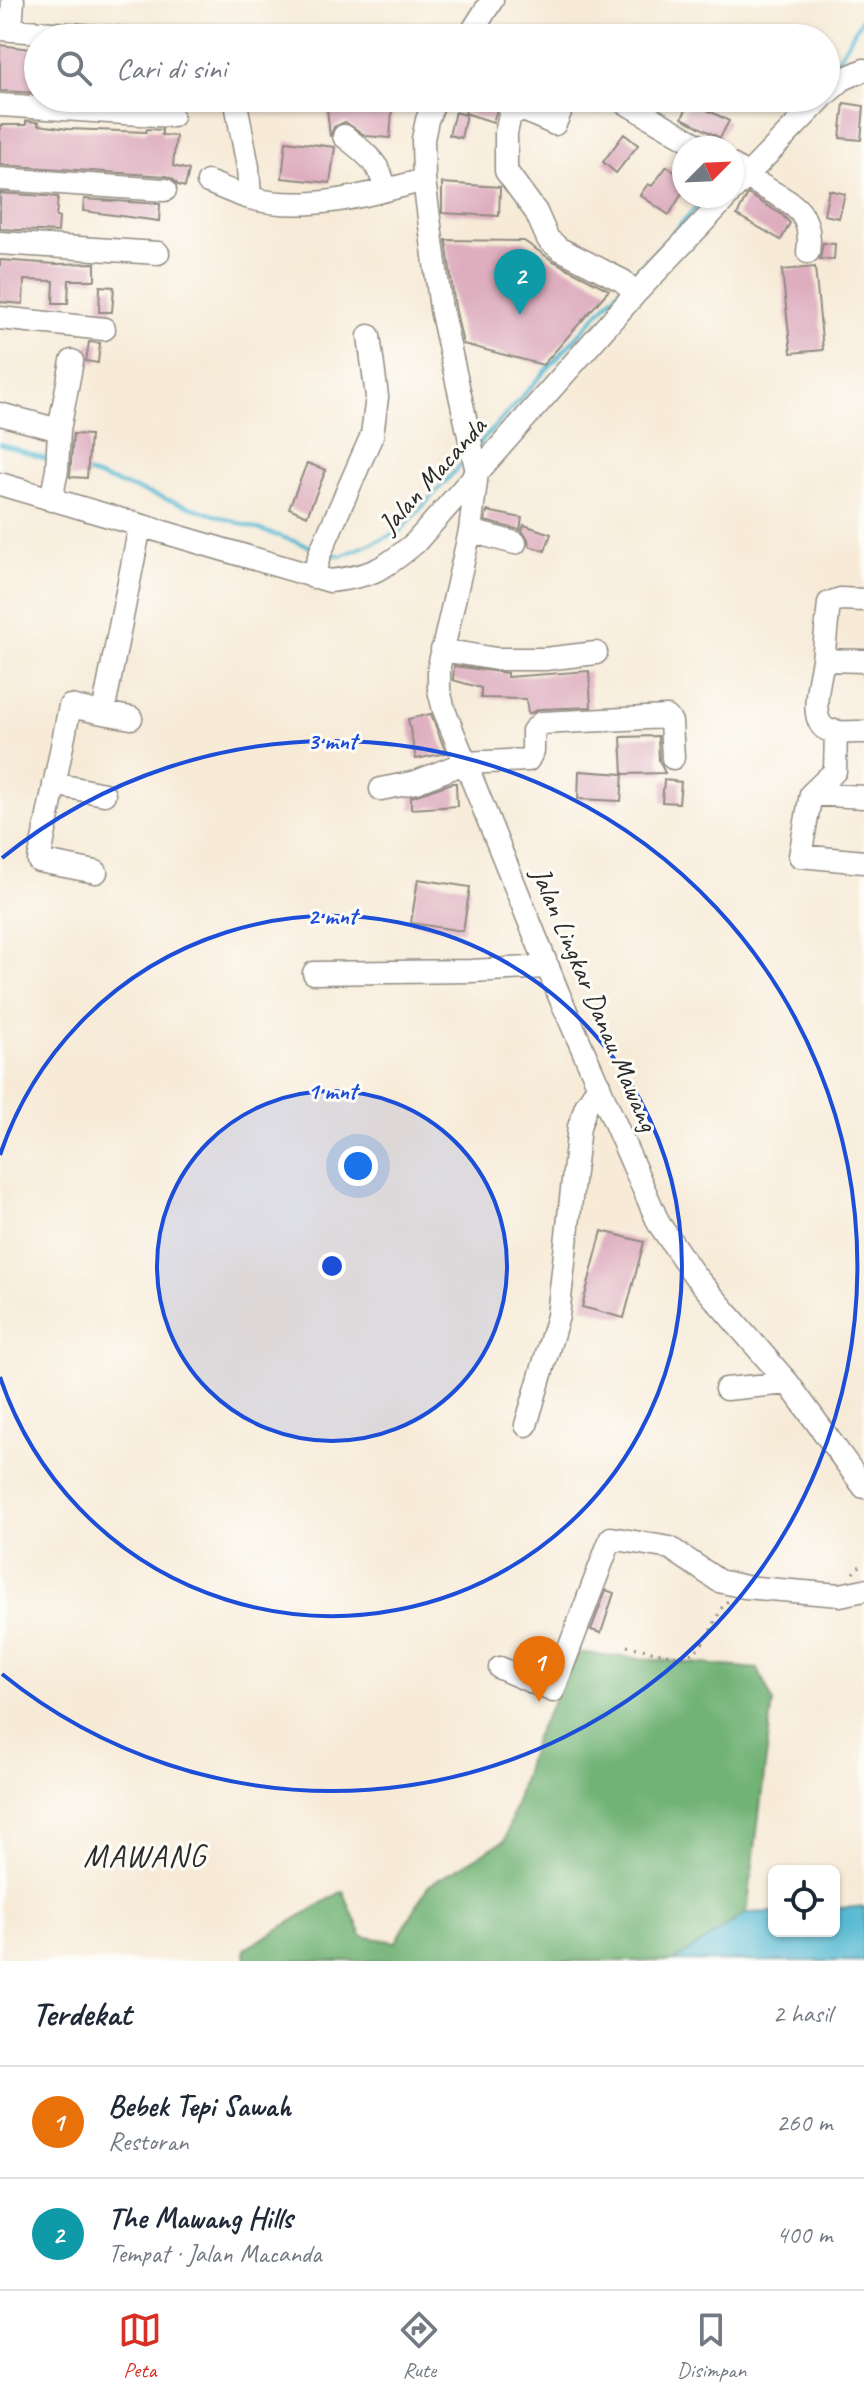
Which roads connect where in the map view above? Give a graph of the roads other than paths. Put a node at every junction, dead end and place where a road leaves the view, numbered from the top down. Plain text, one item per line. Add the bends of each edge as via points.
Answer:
1 (13, 0) edge
2 (492, 0) edge
3 (477, 24) edge
4 (6, 30) edge
5 (864, 70) edge
6 (840, 82) edge
7 (0, 105) edge
8 (24, 107) edge
9 (109, 112) edge
10 (238, 112) edge
11 (430, 112) edge
12 (516, 112) edge
13 (543, 112) edge
14 (560, 112) edge
15 (629, 112) edge
16 (806, 112) edge
17 (172, 116) dead end
18 (344, 136) dead end
19 (678, 136) edge
20 (744, 167) edge
21 (744, 177) edge
22 (0, 179) edge
23 (208, 182) dead end
24 (406, 184) junction
25 (165, 190) dead end
26 (250, 198) junction
27 (715, 208) edge
28 (0, 243) edge
29 (808, 252) dead end
30 (158, 253) dead end
31 (630, 289) junction
32 (0, 318) edge
33 (104, 329) dead end
34 (369, 336) dead end
35 (72, 361) dead end
36 (0, 414) edge
37 (59, 430) junction
38 (476, 466) junction
39 (0, 484) edge
40 (54, 487) junction
41 (140, 526) junction
42 (470, 531) junction
43 (515, 543) dead end
44 (316, 566) junction
45 (864, 600) edge
46 (442, 650) junction
47 (596, 653) dead end
48 (823, 660) junction
49 (864, 661) edge
50 (103, 713) junction
51 (131, 718) dead end
52 (836, 731) junction
53 (864, 732) edge
54 (673, 758) dead end
55 (464, 763) junction
56 (54, 784) junction
57 (381, 789) dead end
58 (104, 794) dead end
59 (811, 794) junction
60 (864, 797) edge
61 (864, 862) edge
62 (96, 872) dead end
63 (548, 967) junction
64 (314, 973) dead end
65 (599, 1085) junction
66 (788, 1383) junction
67 (726, 1389) dead end
68 (526, 1425) dead end
69 (864, 1487) edge
70 (854, 1586) edge
71 (500, 1668) dead end

1 - 4 street
2 - 3 street
5 - 6 street
7 - 8 street
9 - 17 street
10 - 26 street
11 - 24 street
12 - 31 street via 506,133 506,171 552,244
13 - 14 street via 555,124
15 - 19 street
16 - 20 street
18 - 24 street via 375,163 384,179
21 - 29 street via 804,215
22 - 25 street
23 - 26 street
24 - 26 street via 351,198 295,204
24 - 38 street, Jalan Lingkar Danau Mawang
27 - 31 street, Jalan Macanda
28 - 30 street
31 - 38 street, Jalan Macanda
32 - 33 street
34 - 44 street via 377,397 372,435
35 - 37 street
36 - 37 street
37 - 40 street
38 - 42 street, Jalan Lingkar Danau Mawang
38 - 44 street, Jalan Macanda via 415,543 392,563 368,576 330,581
39 - 40 street, Jalan Macanda
40 - 41 street, Jalan Macanda
41 - 44 street, Jalan Macanda
41 - 50 street
42 - 43 street
42 - 46 street, Jalan Lingkar Danau Mawang
45 - 48 street via 829,603
46 - 47 street via 496,659
46 - 55 street, Jalan Lingkar Danau Mawang via 439,690
48 - 49 street
48 - 52 street via 816,714 822,726
50 - 51 street
50 - 56 street via 70,706
52 - 53 street
52 - 59 street via 835,771
54 - 55 street via 671,722 661,715 541,723 533,731 528,760
55 - 57 street
55 - 63 street, Jalan Lingkar Danau Mawang
56 - 58 street
56 - 62 street via 39,861
59 - 60 street
59 - 61 street via 800,856
63 - 64 street
63 - 65 street, Jalan Lingkar Danau Mawang
65 - 66 street, Jalan Lingkar Danau Mawang via 659,1224 695,1276
65 - 68 street via 579,1127 558,1316
66 - 67 street
66 - 69 street, Jalan Lingkar Danau Mawang
70 - 71 street via 745,1587 719,1581 670,1548 611,1538 553,1691

